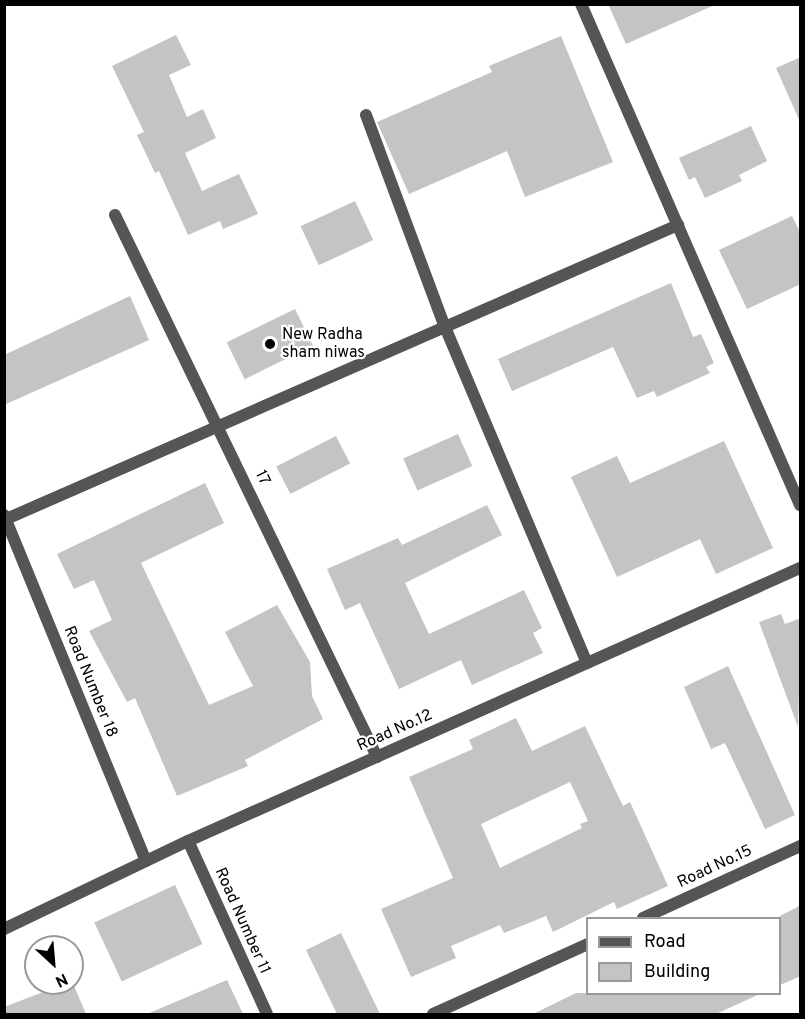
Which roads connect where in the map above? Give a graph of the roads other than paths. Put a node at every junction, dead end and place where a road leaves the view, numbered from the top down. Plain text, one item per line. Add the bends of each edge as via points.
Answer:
1 (581, 4) edge
2 (366, 115) dead end
3 (115, 215) dead end
4 (678, 225) junction
5 (445, 327) junction
6 (219, 426) junction
7 (801, 505) edge
8 (5, 518) edge
9 (801, 568) edge
10 (587, 663) junction
11 (377, 757) junction
12 (188, 841) junction
13 (801, 846) edge
14 (146, 861) junction
15 (645, 917) edge
16 (4, 929) edge
17 (586, 945) edge
18 (267, 1014) edge
19 (433, 1014) edge

1 - 4 street
2 - 5 street
3 - 6 street, 17
4 - 5 street
4 - 7 street
5 - 6 street
5 - 10 street
6 - 8 street
6 - 11 street, 17
8 - 14 street, Road Number 18
9 - 10 street, Road No.12
10 - 11 street, Road No.12
11 - 12 street, Road No.12
12 - 14 street, Road No.12
12 - 18 street, Road Number 11
13 - 15 street, Road No.15
14 - 16 street, Road No.12
17 - 19 street

